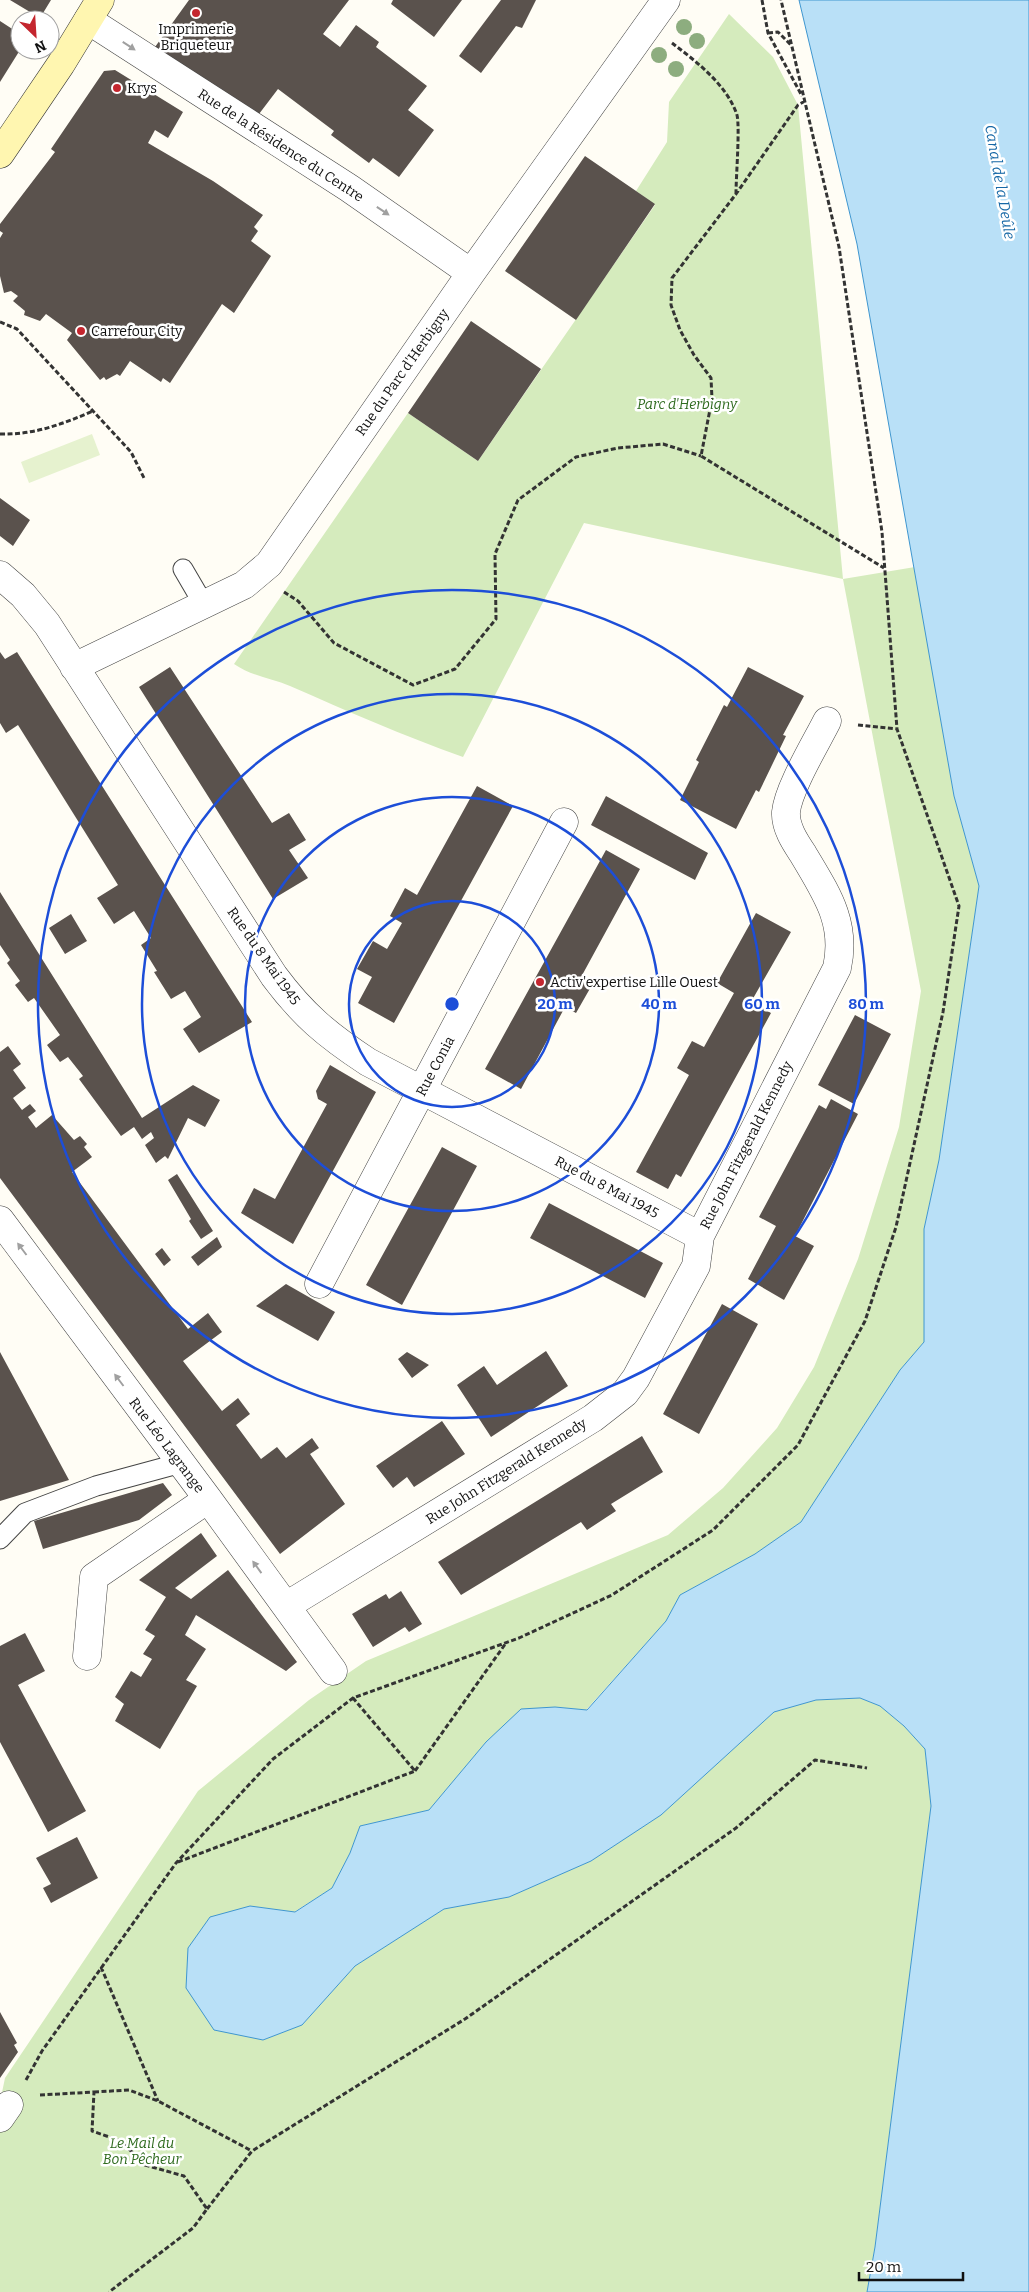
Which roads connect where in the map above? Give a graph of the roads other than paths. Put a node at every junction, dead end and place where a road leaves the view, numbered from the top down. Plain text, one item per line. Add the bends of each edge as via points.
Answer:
1 (666, 0) edge
2 (94, 10) edge
3 (0, 154) edge
4 (471, 274) junction
5 (183, 569) dead end
6 (0, 574) edge
7 (204, 605) junction
8 (74, 667) junction
9 (827, 721) road end
10 (564, 822) dead end
11 (422, 1091) junction
12 (0, 1220) edge
13 (700, 1236) junction
14 (319, 1284) dead end
15 (181, 1463) junction
16 (208, 1499) junction
17 (0, 1539) edge
18 (286, 1606) junction
19 (87, 1656) dead end
20 (332, 1671) dead end

1 - 4 street, Rue du Parc d'Herbigny
2 - 3 main road
2 -> 4 street, Rue de la Résidence du Centre
4 - 7 street, Rue du Parc d'Herbigny via 258,575
5 - 7 lane
6 - 8 street, Rue du 8 Mai 1945 via 36,610
7 - 8 street, Rue du Parc d'Herbigny
8 - 11 street, Rue du 8 Mai 1945 via 290,997 322,1030 344,1046
9 - 13 street, Rue John Fitzgerald Kennedy via 789,798 786,813 788,828 832,907 840,929 837,968
10 - 11 street, Rue Conia
11 - 13 street, Rue du 8 Mai 1945
11 - 14 street, Rue Conia
15 -> 12 street, Rue Léo Lagrange
13 - 18 street, Rue John Fitzgerald Kennedy via 696,1266 636,1378 618,1398 593,1418
15 - 16 street, Rue Léo Lagrange
15 - 17 lane via 96,1486 26,1514
18 -> 16 street, Rue Léo Lagrange
16 - 19 street via 94,1577
18 - 20 street, Rue Léo Lagrange

